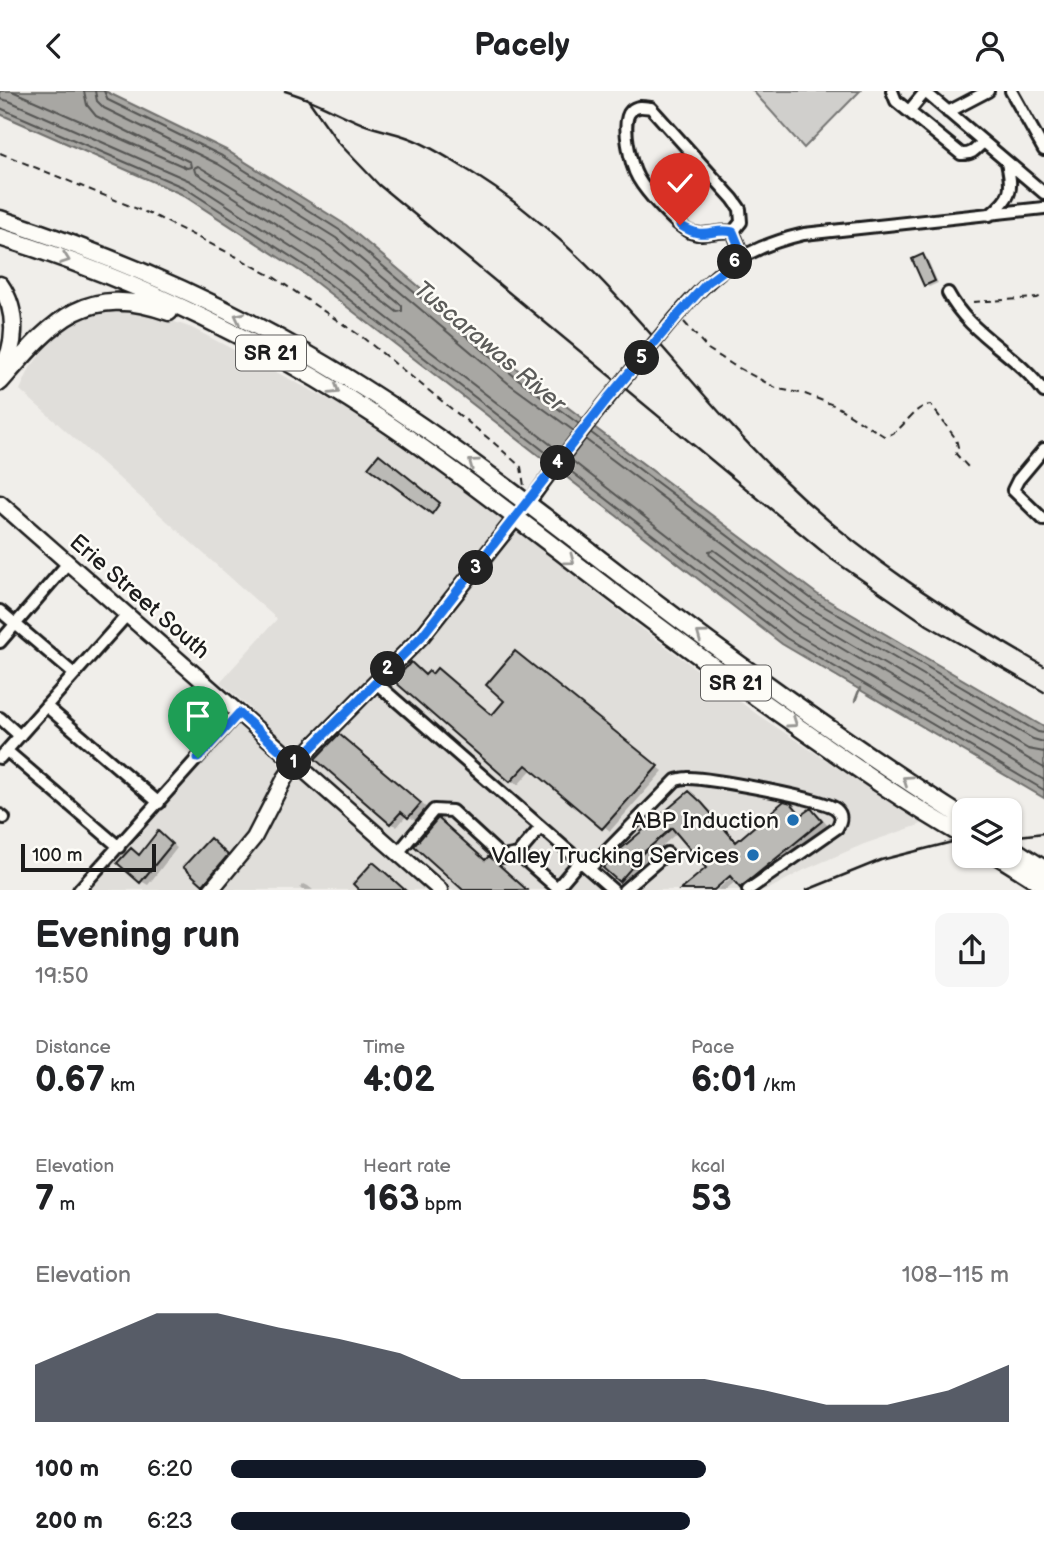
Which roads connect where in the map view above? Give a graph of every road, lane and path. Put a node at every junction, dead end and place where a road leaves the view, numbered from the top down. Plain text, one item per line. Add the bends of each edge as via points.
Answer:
1 (892, 91) edge
2 (925, 91) edge
3 (988, 91) edge
4 (1011, 91) edge
5 (909, 111) junction
6 (948, 112) junction
7 (983, 142) junction
8 (1044, 150) edge
9 (0, 153) edge
10 (1006, 162) junction
11 (1044, 193) edge
12 (1044, 208) edge
13 (990, 215) junction
14 (0, 218) edge
15 (733, 232) junction
16 (0, 237) edge
17 (743, 256) junction
18 (0, 285) edge
19 (948, 293) dead end
20 (1044, 295) edge
21 (973, 302) dead end
22 (684, 322) dead end
23 (251, 342) junction
24 (0, 373) edge
25 (0, 382) edge
26 (1044, 392) edge
27 (1044, 449) edge
28 (968, 467) dead end
29 (525, 487) dead end
30 (0, 503) edge
31 (528, 504) junction
32 (516, 518) junction
33 (1044, 520) edge
34 (68, 563) junction
35 (0, 611) edge
36 (127, 615) junction
37 (15, 624) junction
38 (0, 642) edge
39 (74, 674) junction
40 (375, 682) junction
41 (46, 706) junction
42 (239, 713) junction
43 (0, 718) edge
44 (20, 736) junction
45 (4, 755) edge
46 (295, 764) junction
47 (159, 803) junction
48 (952, 810) edge
49 (541, 827) junction
50 (952, 829) edge
51 (119, 847) junction
52 (398, 853) junction
53 (667, 853) dead end
54 (518, 854) junction
55 (1022, 855) edge
56 (585, 865) junction
57 (1017, 868) edge
58 (1044, 869) edge
59 (1044, 885) edge
60 (557, 889) edge
61 (79, 890) edge
62 (211, 890) edge
63 (439, 890) edge
64 (613, 890) edge
65 (624, 890) edge
66 (748, 890) edge

1 - 5 street
2 - 5 street
2 - 6 street
3 - 6 street
4 - 8 street
5 - 7 street via 961,154 974,151
6 - 7 street
7 - 10 street
9 - 29 path via 157,218 275,278 362,337 492,442 521,467
10 - 11 street
10 - 13 street via 1010,193
12 - 13 street
13 - 17 street via 804,234
31 -> 14 highway, SR 21 via 395,408 274,335 148,274
15 - 15 street via 691,232 647,190 637,176 629,147 626,118 631,111 639,106 651,108 733,199 741,222
15 - 17 street
16 -> 23 highway, SR 21 via 134,287
17 - 31 street via 707,283 678,315
18 - 24 highway via 13,324 10,350
19 - 26 street via 977,330 1031,374
20 - 21 path
22 - 28 path via 708,349 778,389 821,399 884,436 931,405 956,439 956,454
23 - 25 highway via 146,305 106,302 57,322
23 -> 32 highway, SR 21 via 382,420
27 - 33 street via 1013,490
30 - 34 main road, Erie Street South
31 - 32 main road
48 -> 31 highway, SR 21 via 691,628
32 - 40 main road via 422,636
32 -> 50 highway, SR 21 via 710,665
34 - 36 main road, Erie Street South
34 - 37 street
35 - 37 street
36 - 39 street
36 - 42 main road, Erie Street South
37 - 38 street
37 - 39 street
39 - 41 street
40 - 46 main road
40 - 49 street
41 - 44 street
41 - 47 street
42 - 46 main road, Erie Street South
42 - 47 street
43 - 44 street
44 - 45 street
45 - 51 street
46 - 52 main road, Erie Street South
46 - 62 main road via 254,838
47 - 51 street
49 - 54 street
49 - 56 street
51 - 61 street
52 - 54 street via 434,810 443,809 452,811 502,857
52 - 63 main road, Erie Street South
53 - 65 street
54 - 60 street
55 - 58 highway
56 - 60 street
56 - 64 street
56 - 66 street via 676,780 685,778 802,797 831,804 839,811 837,828
57 - 59 highway

